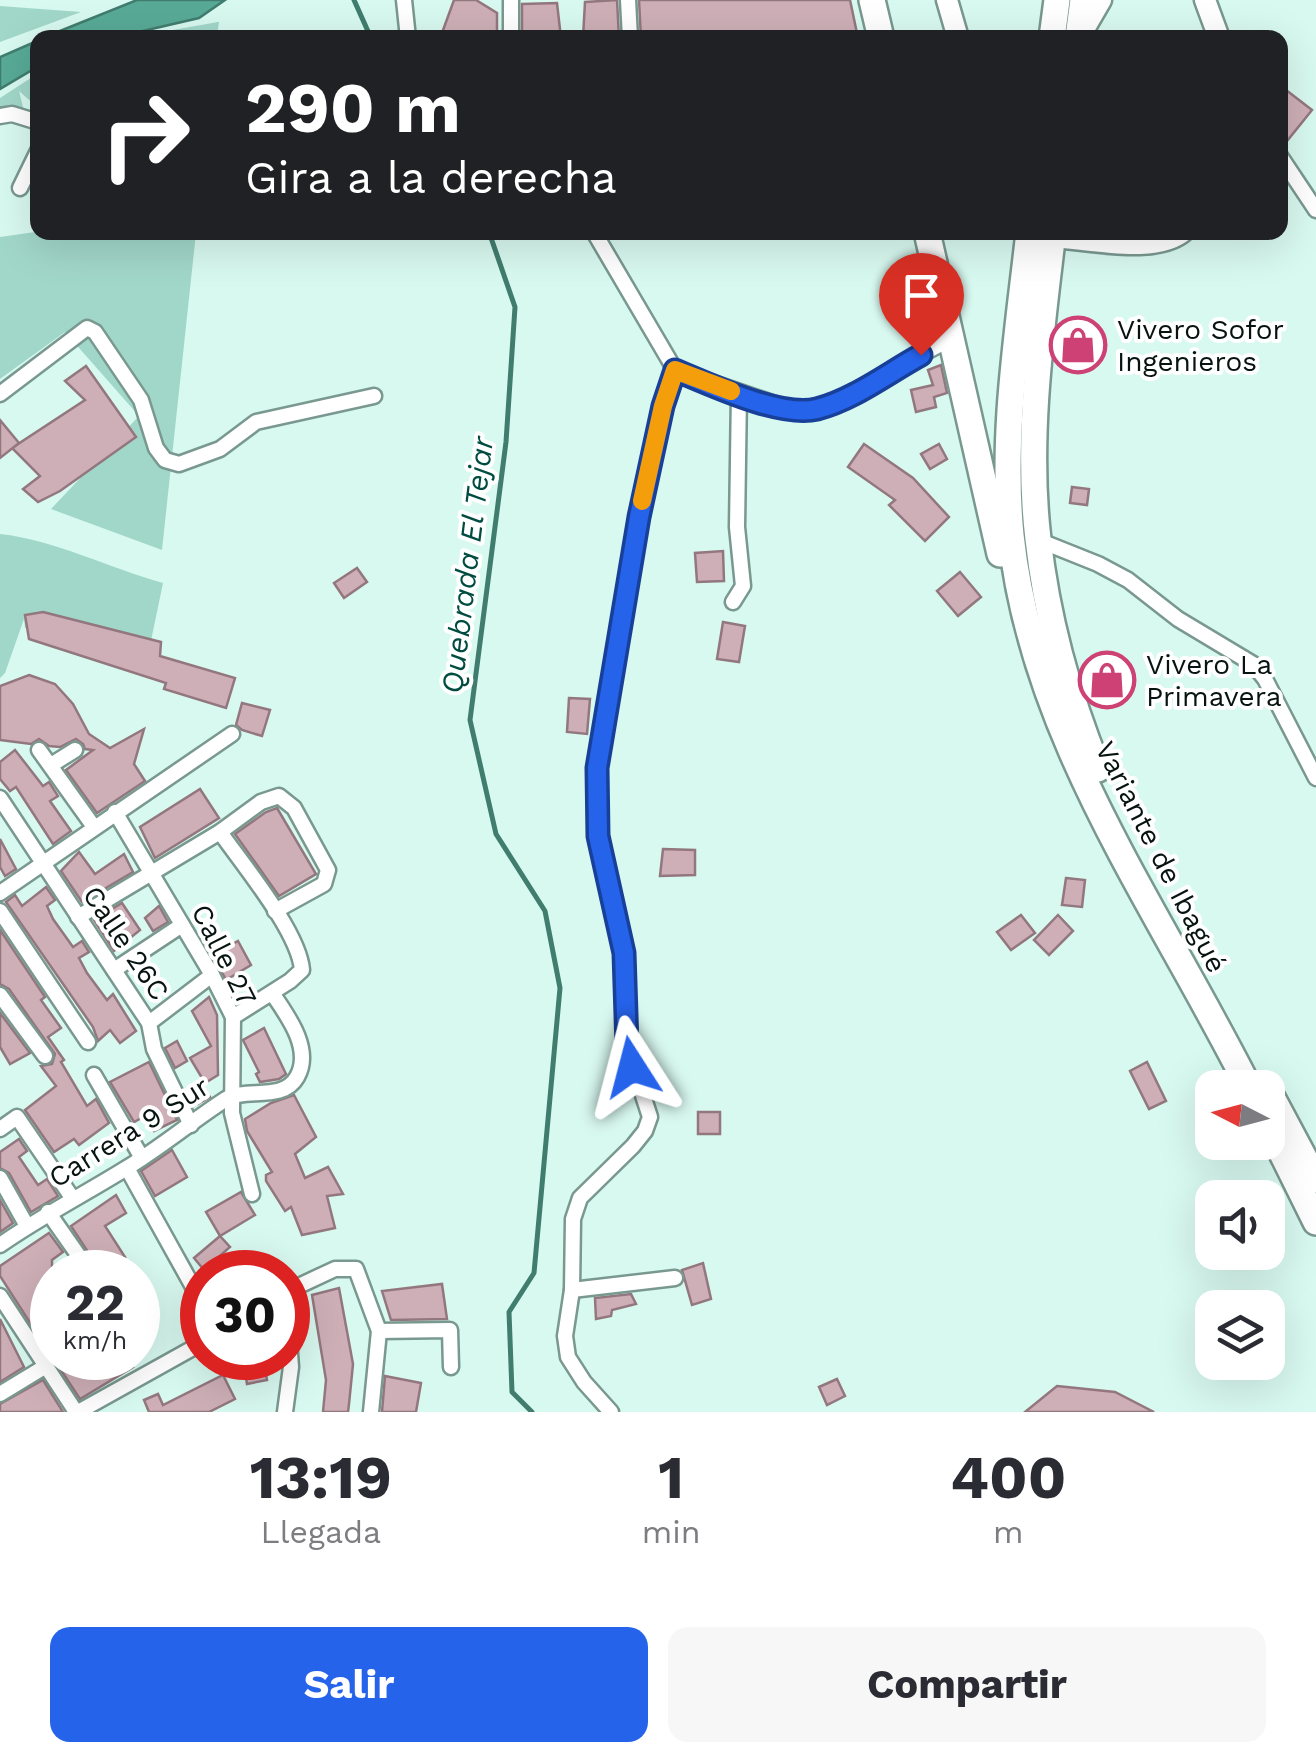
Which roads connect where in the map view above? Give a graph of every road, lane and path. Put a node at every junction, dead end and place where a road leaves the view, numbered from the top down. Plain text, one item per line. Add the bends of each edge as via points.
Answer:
1 (404, 0) edge
2 (511, 0) edge
3 (628, 0) edge
4 (872, 0) edge
5 (947, 0) edge
6 (1056, 0) edge
7 (1082, 0) edge
8 (1101, 0) edge
9 (1205, 0) edge
10 (407, 30) edge
11 (511, 30) edge
12 (630, 30) edge
13 (878, 30) edge
14 (956, 30) edge
15 (1053, 30) edge
16 (1080, 30) edge
17 (1082, 30) edge
18 (1216, 30) edge
19 (0, 116) edge
20 (30, 120) edge
21 (30, 167) edge
22 (1288, 168) edge
23 (20, 188) dead end
24 (1316, 210) edge
25 (599, 240) edge
26 (929, 240) edge
27 (1044, 240) edge
28 (1045, 240) edge
29 (1092, 240) edge
30 (1180, 240) edge
31 (950, 339) junction
32 (675, 370) junction
33 (0, 394) edge
34 (740, 394) junction
35 (374, 396) dead end
36 (1038, 540) junction
37 (733, 602) dead end
38 (1022, 604) junction
39 (232, 734) dead end
40 (38, 750) dead end
41 (76, 750) dead end
42 (51, 766) junction
43 (1316, 778) edge
44 (0, 798) edge
45 (114, 812) junction
46 (94, 827) junction
47 (220, 832) junction
48 (42, 863) junction
49 (150, 873) junction
50 (0, 893) edge
51 (0, 911) edge
52 (275, 911) junction
53 (78, 917) junction
54 (182, 925) junction
55 (114, 970) junction
56 (212, 976) junction
57 (272, 993) junction
58 (3, 1004) edge
59 (233, 1018) junction
60 (149, 1023) junction
61 (88, 1042) dead end
62 (45, 1056) dead end
63 (1238, 1070) edge
64 (1257, 1070) edge
65 (94, 1075) dead end
66 (231, 1096) junction
67 (1285, 1122) edge
68 (191, 1125) junction
69 (0, 1129) edge
70 (142, 1158) junction
71 (1285, 1159) edge
72 (127, 1168) junction
73 (0, 1178) edge
74 (1316, 1180) edge
75 (252, 1194) dead end
76 (72, 1199) junction
77 (48, 1212) junction
78 (1316, 1222) edge
79 (27, 1226) junction
80 (0, 1245) edge
81 (75, 1250) edge
82 (180, 1263) edge
83 (674, 1278) dead end
84 (310, 1281) edge
85 (572, 1290) junction
86 (1, 1301) edge
87 (379, 1331) junction
88 (30, 1343) edge
89 (180, 1355) edge
90 (451, 1367) dead end
91 (30, 1376) edge
92 (55, 1380) edge
93 (287, 1380) edge
94 (0, 1394) edge
95 (282, 1410) edge
96 (77, 1412) edge
97 (371, 1412) edge
98 (611, 1412) edge

1 - 10 street
2 - 11 street
3 - 12 street
4 - 13 highway
5 - 14 main road
6 - 15 highway
7 - 16 highway
8 - 17 main road
9 - 18 main road
19 - 20 street
21 - 23 street
22 - 24 street
25 - 32 street
26 - 31 highway
27 - 38 highway, Variante de Ibagué via 1013,376 1011,533
28 - 36 highway, Variante de Ibagué
29 - 30 street via 1158,247
31 - 34 street via 813,410
31 - 38 highway via 1006,578
32 - 34 street
32 - 85 street via 639,517 604,710 595,805 624,953 627,1046 650,1117 632,1146 580,1198 573,1218
33 - 35 street via 86,328 141,400 156,448 179,464 220,449 256,422
34 - 37 street via 737,526 744,586
36 - 43 street via 1128,580 1253,664
36 - 64 highway, Variante de Ibagué via 1070,694 1109,796
38 - 63 highway, Variante de Ibagué via 1058,720 1101,815
39 - 45 street
40 - 42 street
41 - 42 street
42 - 46 street
44 - 48 street, Calle 26C
45 - 46 street
45 - 49 street, Calle 27
46 - 48 street
47 - 49 street
47 - 52 street
47 - 52 street via 270,798 294,808 325,860 328,878
48 - 50 street
48 - 53 street, Calle 26C
49 - 53 street
49 - 54 street, Calle 27
51 - 61 street
52 - 57 street via 302,970
53 - 55 street, Calle 26C
54 - 55 street
54 - 56 street, Calle 27
55 - 60 street, Calle 26C
56 - 59 street, Calle 27
56 - 60 street
57 - 59 street
57 - 66 street, Carrera 9 Sur via 294,1026 300,1074 278,1090
58 - 62 street
59 - 66 street, Calle 27
60 - 68 street, Calle 26C via 154,1049
65 - 70 street
66 - 68 street, Carrera 9 Sur
66 - 75 street, Calle 27
67 - 74 highway, Variante de Ibagué
68 - 70 street, Carrera 9 Sur
69 - 76 street via 17,1117
70 - 72 street, Carrera 9 Sur
71 - 78 highway
72 - 76 street, Carrera 9 Sur
72 - 82 street
73 - 79 street
76 - 77 street, Carrera 9 Sur
77 - 79 street, Carrera 9 Sur
77 - 81 street
79 - 80 street, Carrera 9 Sur
83 - 85 street
84 - 87 street via 351,1268
85 - 98 street via 568,1358
86 - 88 street
87 - 90 street via 450,1330
87 - 97 street
89 - 96 street
91 - 94 street
92 - 96 street
93 - 95 street

